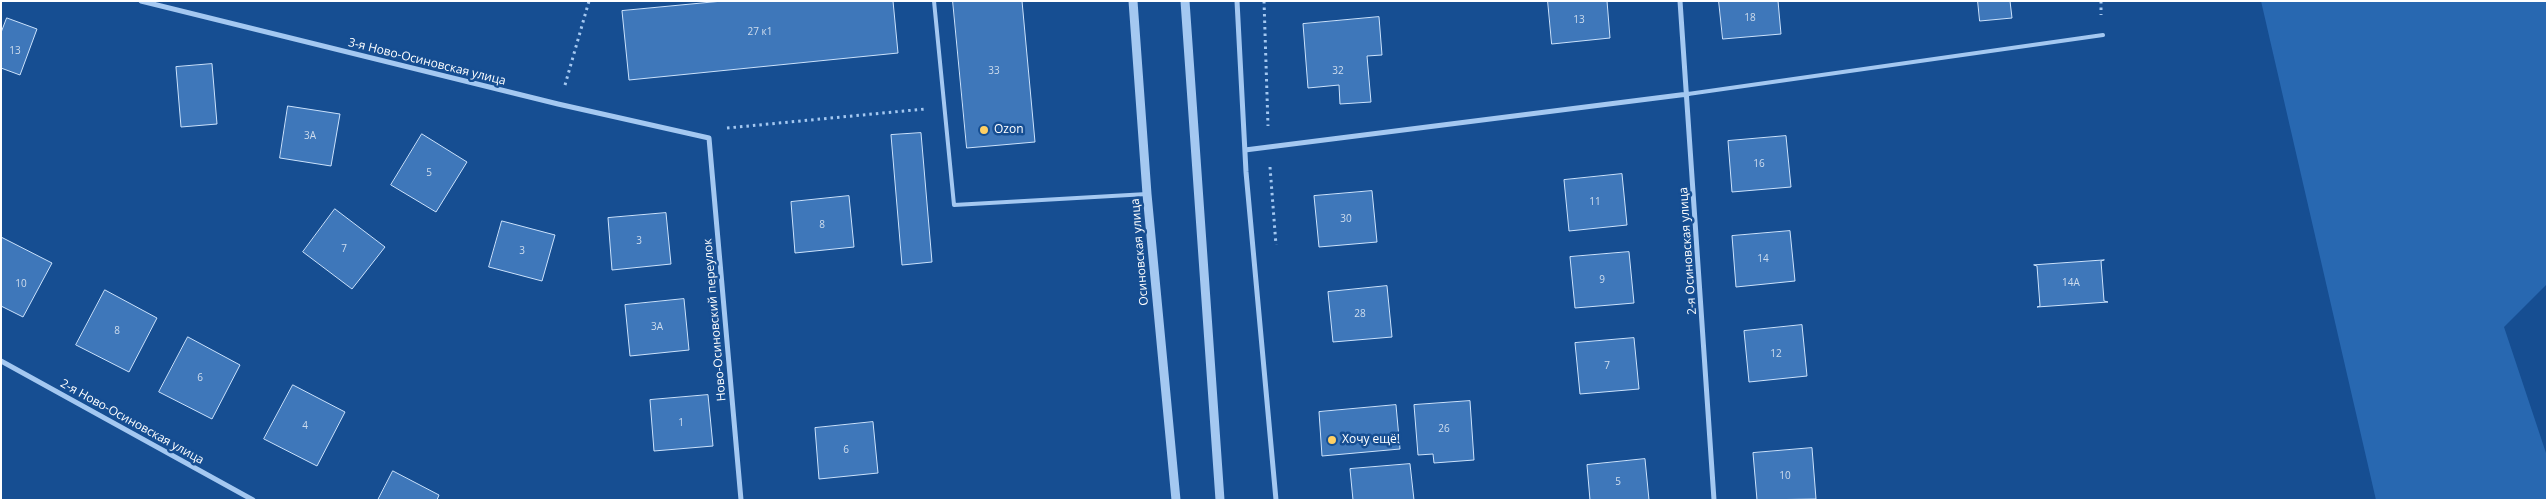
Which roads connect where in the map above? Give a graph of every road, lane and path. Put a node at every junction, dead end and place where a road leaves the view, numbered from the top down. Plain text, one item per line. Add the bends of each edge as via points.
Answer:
1 (141, 1) edge
2 (589, 1) edge
3 (934, 1) edge
4 (1133, 1) edge
5 (1185, 1) edge
6 (1237, 1) edge
7 (1264, 1) edge
8 (1680, 1) edge
9 (2103, 35) dead end
10 (1688, 94) junction
11 (558, 104) junction
12 (945, 108) junction
13 (709, 138) junction
14 (1269, 146) junction
15 (1246, 150) junction
16 (1148, 194) junction
17 (1277, 254) dead end
18 (1, 361) edge
19 (253, 500) edge
20 (741, 500) edge
21 (1176, 500) edge
22 (1220, 500) edge
23 (1276, 500) edge
24 (1714, 500) edge

1 - 11 street, 3-я Ново-Осиновская улица
2 - 11 path
3 - 12 lane
4 - 16 street, Осиновская улица
5 - 22 street
6 - 15 street
7 - 14 path
8 - 10 street, 2-я Осиновская улица
9 - 10 lane
10 - 14 street
10 - 24 street, 2-я Осиновская улица
11 - 13 street, 3-я Ново-Осиновская улица
12 - 13 path via 731,126
12 - 16 lane via 954,205
13 - 20 street, Ново-Осиновский переулок
14 - 15 street
14 - 17 path
15 - 23 street
16 - 21 street, Осиновская улица
18 - 19 street, 2-я Ново-Осиновская улица

